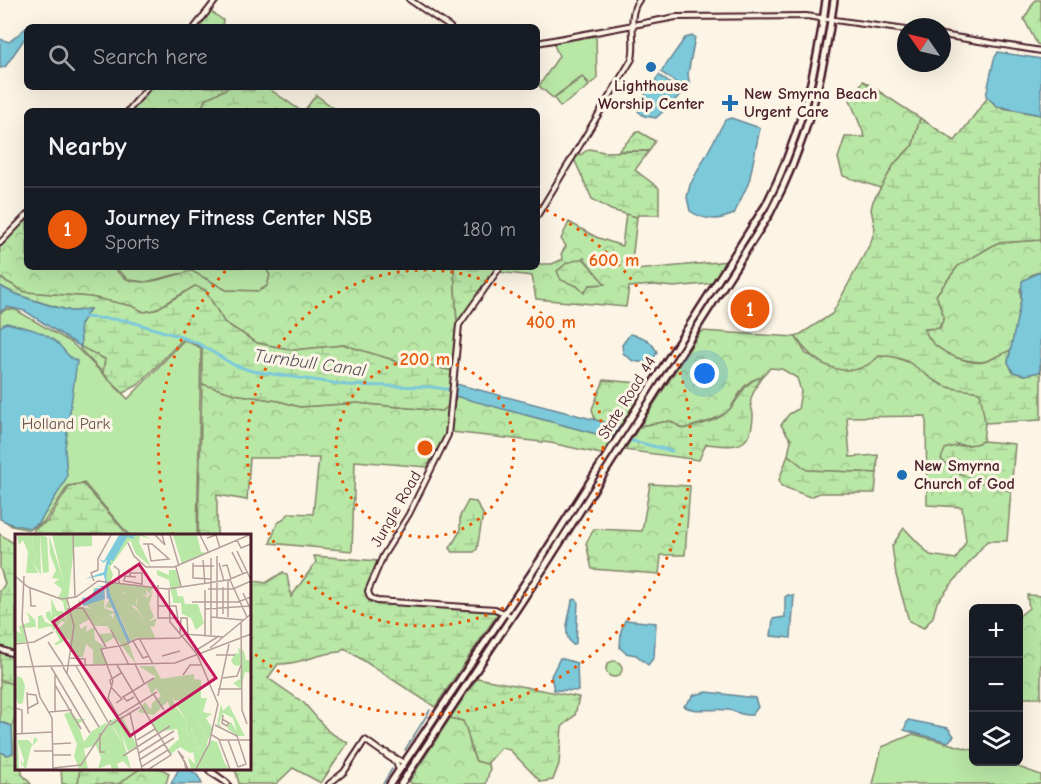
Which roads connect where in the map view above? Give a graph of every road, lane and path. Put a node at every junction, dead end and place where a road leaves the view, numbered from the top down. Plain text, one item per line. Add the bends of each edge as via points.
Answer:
1 (216, 0) edge
2 (410, 0) edge
3 (639, 0) edge
4 (826, 0) edge
5 (834, 0) edge
6 (824, 18) junction
7 (831, 20) junction
8 (197, 24) edge
9 (446, 24) edge
10 (632, 24) junction
11 (897, 29) edge
12 (951, 36) edge
13 (540, 42) edge
14 (1041, 51) edge
15 (816, 65) junction
16 (146, 90) edge
17 (130, 108) edge
18 (805, 110) junction
19 (813, 110) junction
20 (798, 152) junction
21 (540, 211) edge
22 (24, 218) edge
23 (0, 243) edge
24 (498, 270) edge
25 (662, 370) junction
26 (668, 374) junction
27 (505, 612) junction
28 (511, 616) junction
29 (0, 649) edge
30 (15, 655) edge
31 (376, 748) junction
32 (404, 763) junction
33 (208, 769) edge
34 (399, 771) junction
35 (228, 783) edge
36 (329, 784) edge
37 (390, 784) edge
38 (399, 784) edge

1 - 8 street
2 - 9 street
3 - 10 street via 633,9
4 - 6 main road, State Road 44
5 - 7 main road, State Road 44
6 - 7 street
6 - 10 street via 685,17
6 - 15 main road, State Road 44
7 - 11 street
7 - 19 main road, State Road 44
10 - 13 street
10 - 21 street via 632,59
12 - 14 street
15 - 18 main road, State Road 44
15 - 19 main road via 809,106
16 - 17 street
18 - 20 main road via 809,114
18 - 25 main road, State Road 44 via 766,205
19 - 20 main road, State Road 44
20 - 26 main road, State Road 44 via 759,231
22 - 23 street
24 - 27 street, Jungle Road via 459,325 448,435 409,514 383,556 369,594 377,601
25 - 26 main road
25 - 27 main road, State Road 44
26 - 28 main road, State Road 44
27 - 28 street, Jungle Road
27 - 32 main road, State Road 44
28 - 38 main road, State Road 44
29 - 30 street
31 - 32 street
31 - 34 street via 396,762
31 - 36 street via 365,740 344,772
32 - 34 main road, State Road 44
32 - 38 main road via 406,771
33 - 35 street
34 - 37 main road, State Road 44

